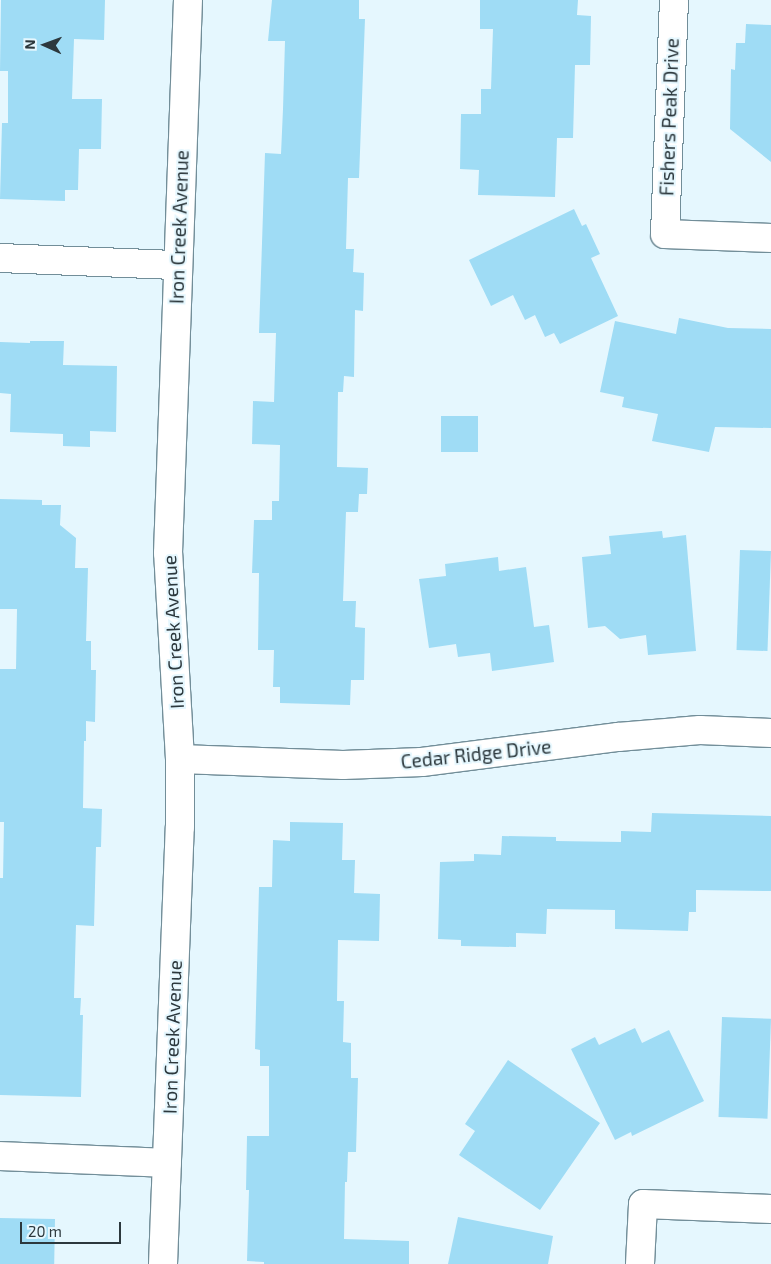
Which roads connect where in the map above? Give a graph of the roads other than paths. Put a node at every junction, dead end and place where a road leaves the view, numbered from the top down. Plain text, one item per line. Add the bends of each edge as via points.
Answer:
1 (188, 0) edge
2 (674, 0) edge
3 (771, 238) edge
4 (0, 258) edge
5 (178, 265) junction
6 (771, 733) edge
7 (180, 758) junction
8 (0, 1156) edge
9 (167, 1163) junction
10 (771, 1209) edge
11 (163, 1264) edge
12 (640, 1264) edge

1 - 5 street, Iron Creek Avenue
2 - 3 street, Fishers Peak Drive via 665,234
4 - 5 street
5 - 7 street, Iron Creek Avenue via 168,553
6 - 7 street, Cedar Ridge Drive via 682,731 422,762 343,765
7 - 9 street, Iron Creek Avenue
8 - 9 street
9 - 11 street, Iron Creek Avenue
10 - 12 street via 643,1204

